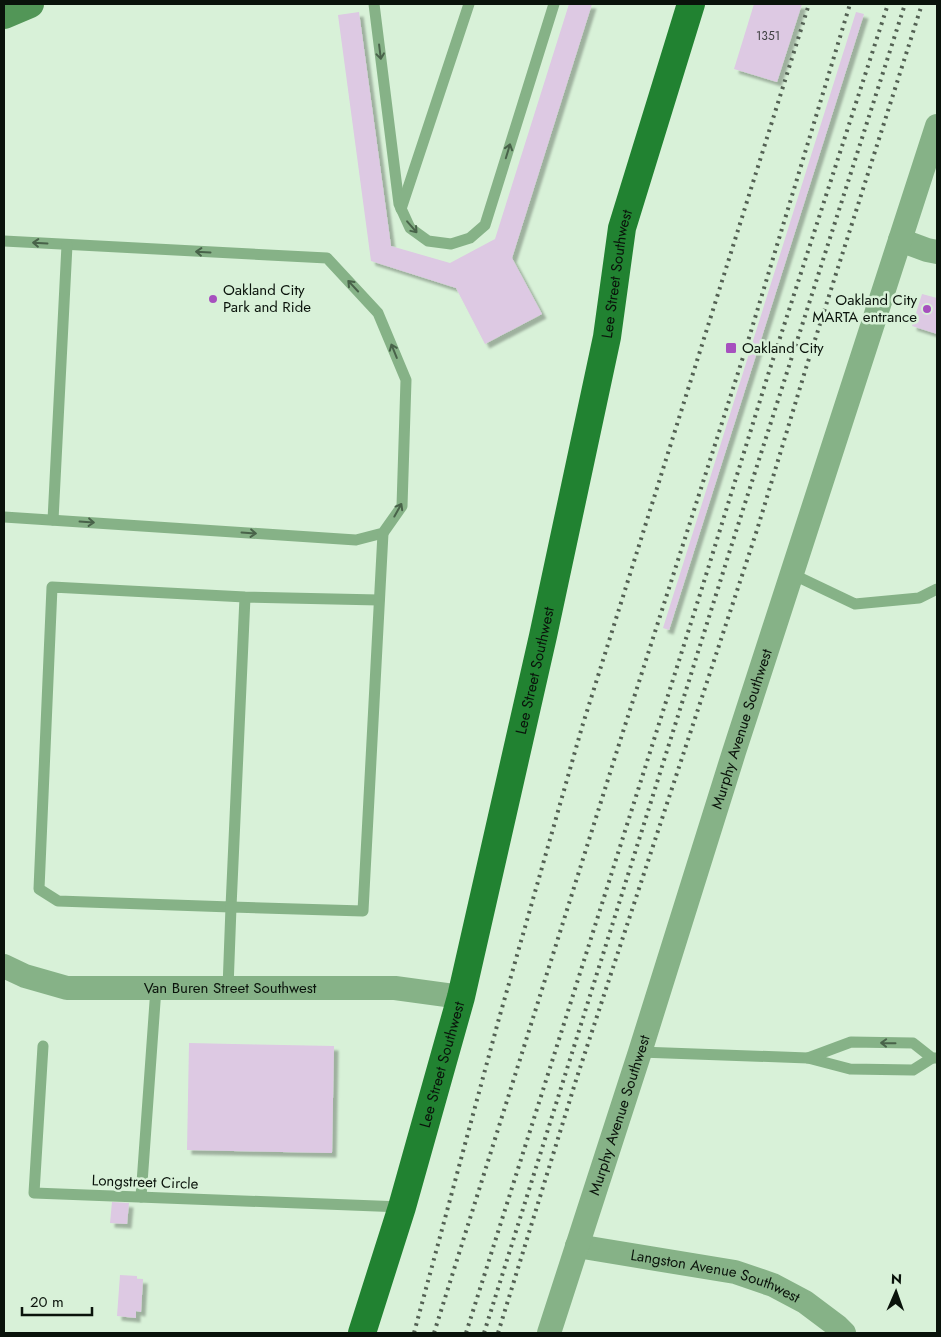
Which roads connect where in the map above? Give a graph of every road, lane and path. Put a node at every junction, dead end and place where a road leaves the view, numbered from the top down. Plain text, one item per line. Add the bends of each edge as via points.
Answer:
1 (30, 4) edge
2 (374, 4) edge
3 (469, 4) edge
4 (554, 4) edge
5 (691, 4) edge
6 (4, 15) edge
7 (937, 126) edge
8 (401, 208) junction
9 (900, 240) junction
10 (4, 242) edge
11 (67, 245) junction
12 (937, 252) edge
13 (4, 517) edge
14 (53, 520) junction
15 (383, 533) junction
16 (792, 574) junction
17 (937, 589) edge
18 (245, 597) junction
19 (379, 600) junction
20 (231, 907) junction
21 (4, 966) edge
22 (156, 988) junction
23 (228, 988) junction
24 (461, 997) junction
25 (43, 1046) dead end
26 (640, 1052) junction
27 (808, 1058) junction
28 (935, 1058) edge
29 (141, 1197) junction
30 (402, 1207) junction
31 (577, 1246) junction
32 (362, 1333) edge
33 (549, 1333) edge
34 (844, 1333) edge

1 - 6 main road
2 -> 8 lane
3 - 8 lane
8 -> 4 lane via 410,228 428,241 451,244 470,238 485,225
5 - 24 main road, Lee Street Southwest via 622,228 605,346
7 - 9 street, Murphy Avenue Southwest
9 - 12 street
9 - 16 street, Murphy Avenue Southwest
11 -> 10 lane
11 - 14 lane
15 -> 11 lane via 402,506 406,380 378,313 327,258
13 - 14 lane
14 -> 15 lane via 356,540
15 - 19 lane
16 - 17 lane via 855,604 919,598
16 - 26 street, Murphy Avenue Southwest
18 - 19 lane
18 - 20 lane
18 - 20 lane via 52,587 39,889 58,901
19 - 20 lane via 363,911
20 - 23 lane
21 - 22 street, Van Buren Street Southwest via 25,976 67,988
22 - 23 street, Van Buren Street Southwest
22 - 29 lane
23 - 24 street, Van Buren Street Southwest via 395,988
24 - 30 main road, Lee Street Southwest
25 - 29 lane, Longstreet Circle via 34,1193
26 - 27 lane
26 - 31 street, Murphy Avenue Southwest
27 - 28 lane via 850,1069 913,1070
28 -> 27 lane via 913,1043 852,1042
29 - 30 lane, Longstreet Circle
30 - 32 main road, Lee Street Southwest
31 - 33 street, Murphy Avenue Southwest
31 - 34 street, Langston Avenue Southwest via 736,1272 773,1285 805,1302

